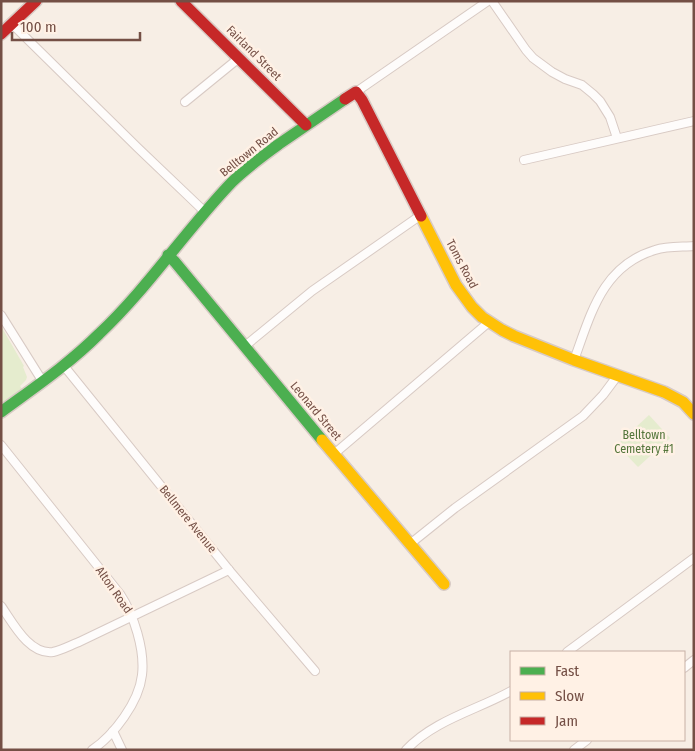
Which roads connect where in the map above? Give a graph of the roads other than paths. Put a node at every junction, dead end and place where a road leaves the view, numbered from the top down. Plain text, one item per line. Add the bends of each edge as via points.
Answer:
1 (36, 1) edge
2 (181, 1) edge
3 (488, 1) edge
4 (492, 1) edge
5 (12, 24) junction
6 (1, 34) edge
7 (238, 58) junction
8 (356, 92) junction
9 (184, 102) dead end
10 (694, 121) edge
11 (306, 125) junction
12 (617, 138) junction
13 (524, 160) dead end
14 (205, 212) junction
15 (422, 215) junction
16 (694, 246) edge
17 (168, 255) junction
18 (1, 315) edge
19 (489, 322) junction
20 (244, 346) junction
21 (574, 360) junction
22 (64, 366) junction
23 (618, 376) junction
24 (43, 382) junction
25 (1, 412) edge
26 (694, 414) edge
27 (1, 445) edge
28 (334, 454) junction
29 (410, 544) junction
30 (694, 558) edge
31 (229, 570) junction
32 (444, 584) dead end
33 (1, 606) edge
34 (132, 616) junction
35 (567, 651) edge
36 (315, 671) dead end
37 (510, 692) edge
38 (113, 731) junction
39 (586, 741) edge
40 (92, 750) edge
41 (122, 750) edge
42 (406, 750) edge
43 (574, 750) edge

1 - 5 street
2 - 7 street, Fairland Street
3 - 8 street, Belltown Road
4 - 12 street via 533,58 552,72 582,86 600,101
5 - 6 street
5 - 14 street
7 - 9 street
7 - 11 street, Fairland Street
8 - 11 street, Belltown Road
8 - 15 street, Toms Road
10 - 12 street
11 - 14 street, Belltown Road via 244,171
12 - 13 street
14 - 17 street, Belltown Road
15 - 19 street, Toms Road via 456,285 472,307
15 - 20 street via 312,291
16 - 21 street via 656,250 630,262 616,273 599,296
17 - 20 street, Leonard Street
17 - 22 street, Belltown Road via 115,318
18 - 24 street
19 - 21 street, Toms Road via 514,336
19 - 28 street
20 - 28 street, Leonard Street
21 - 23 street, Toms Road
22 - 24 street, Belltown Road
22 - 31 street, Bellmere Avenue
23 - 26 street, Toms Road via 672,395
23 - 29 street via 583,416 454,508
24 - 25 street, Belltown Road
27 - 34 street, Alton Road via 120,594
28 - 29 street, Leonard Street
29 - 32 street, Leonard Street
30 - 35 street
31 - 34 street
31 - 36 street, Bellmere Avenue
33 - 34 street via 30,645 46,652 67,647
34 - 38 street, Alton Road via 141,653 142,675 138,691
37 - 42 street via 420,736
38 - 40 street, Alton Road
38 - 41 street
39 - 43 street

